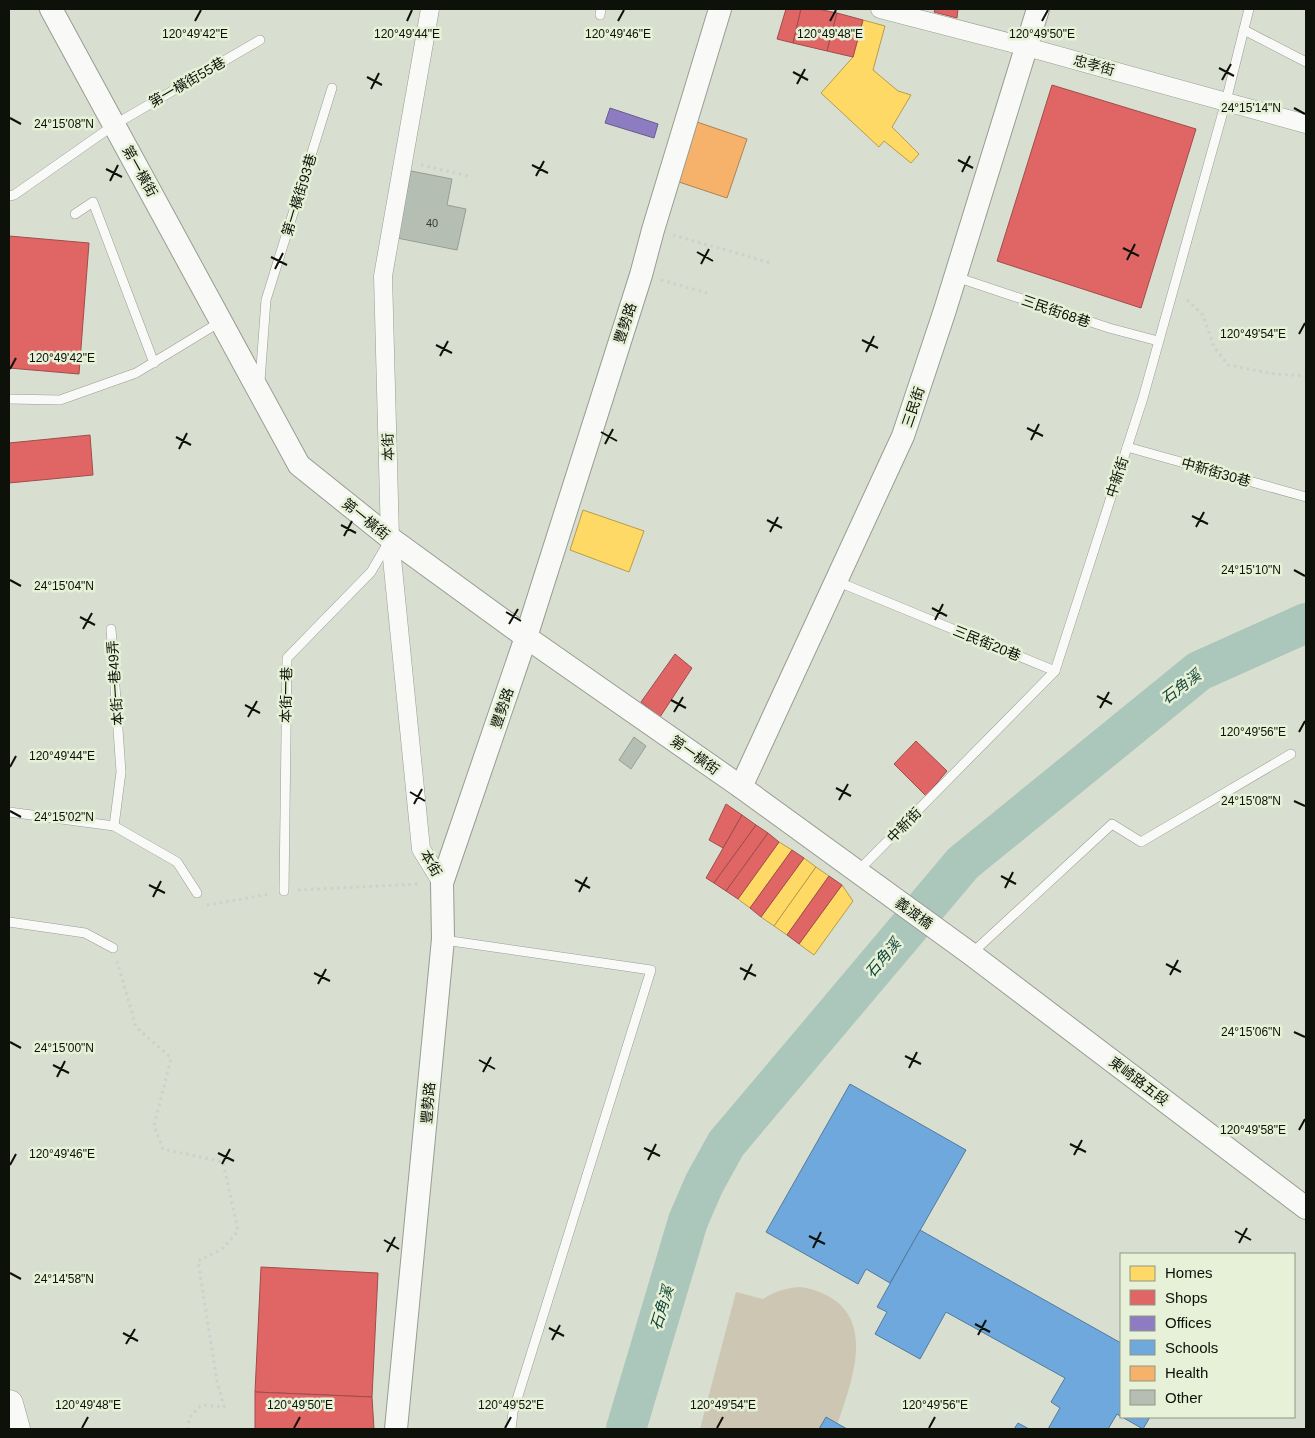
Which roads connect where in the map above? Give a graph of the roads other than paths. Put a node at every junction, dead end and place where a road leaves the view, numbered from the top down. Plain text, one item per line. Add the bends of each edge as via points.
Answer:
1 (51, 9) edge
2 (430, 9) edge
3 (720, 9) edge
4 (880, 9) edge
5 (1038, 9) edge
6 (1250, 9) edge
7 (1244, 30) junction
8 (260, 40) dead end
9 (1026, 46) junction
10 (1306, 62) edge
11 (332, 88) dead end
12 (1226, 101) junction
13 (1306, 124) edge
14 (114, 125) junction
15 (9, 196) edge
16 (75, 214) dead end
17 (956, 277) junction
18 (221, 321) junction
19 (1158, 341) junction
20 (154, 363) junction
21 (259, 391) junction
22 (9, 399) edge
23 (1127, 447) junction
24 (1306, 497) edge
25 (390, 538) junction
26 (836, 581) junction
27 (111, 629) dead end
28 (526, 637) junction
29 (1054, 671) junction
30 (1291, 754) dead end
31 (741, 787) junction
32 (9, 812) edge
33 (114, 826) junction
34 (857, 872) junction
35 (442, 883) junction
36 (284, 891) road end
37 (197, 893) road end
38 (9, 922) edge
39 (443, 940) junction
40 (114, 948) road end
41 (971, 954) junction
42 (1306, 1208) edge
43 (9, 1404) edge
44 (16, 1429) edge
45 (396, 1429) edge
46 (511, 1429) edge

1 - 14 street, 第一橫街
2 - 25 street, 本街 via 383,276
3 - 28 street, 豐勢路 via 641,275
4 - 9 street, 忠孝街
5 - 9 street, 三民街
6 - 7 lane, 中新街
7 - 10 lane
7 - 12 lane, 中新街
8 - 14 lane, 第一橫街55巷
9 - 12 street, 忠孝街
9 - 17 street, 三民街
11 - 21 lane, 第一橫街93巷 via 266,300
12 - 13 street, 忠孝街
12 - 19 lane, 中新街
14 - 15 lane, 第一橫街55巷
14 - 18 street, 第一橫街
16 - 20 lane via 93,202
17 - 19 lane, 三民街68巷
17 - 26 street, 三民街 via 903,436
18 - 20 lane
18 - 21 street, 第一橫街
19 - 23 lane, 中新街
20 - 22 lane via 136,373 60,400
21 - 25 street, 第一橫街 via 299,464
23 - 24 lane, 中新街30巷
23 - 29 lane, 中新街
25 - 28 street, 第一橫街
25 - 35 street, 本街 via 421,849
25 - 36 lane, 本街一巷 via 371,572 287,658
26 - 29 lane, 三民街20巷
26 - 31 street, 三民街
27 - 33 lane, 本街一巷49弄 via 121,772
28 - 31 street, 第一橫街
28 - 35 street, 豐勢路
29 - 34 lane, 中新街
30 - 41 lane via 1142,842 1112,824
31 - 34 street, 第一橫街
32 - 33 lane
33 - 37 lane via 177,862
34 - 41 street, 義渡橋
35 - 39 street, 豐勢路
38 - 40 lane via 85,933
39 - 45 street, 豐勢路
39 - 46 lane via 651,970 513,1412
41 - 42 street, 東崎路五段
43 - 44 main road

